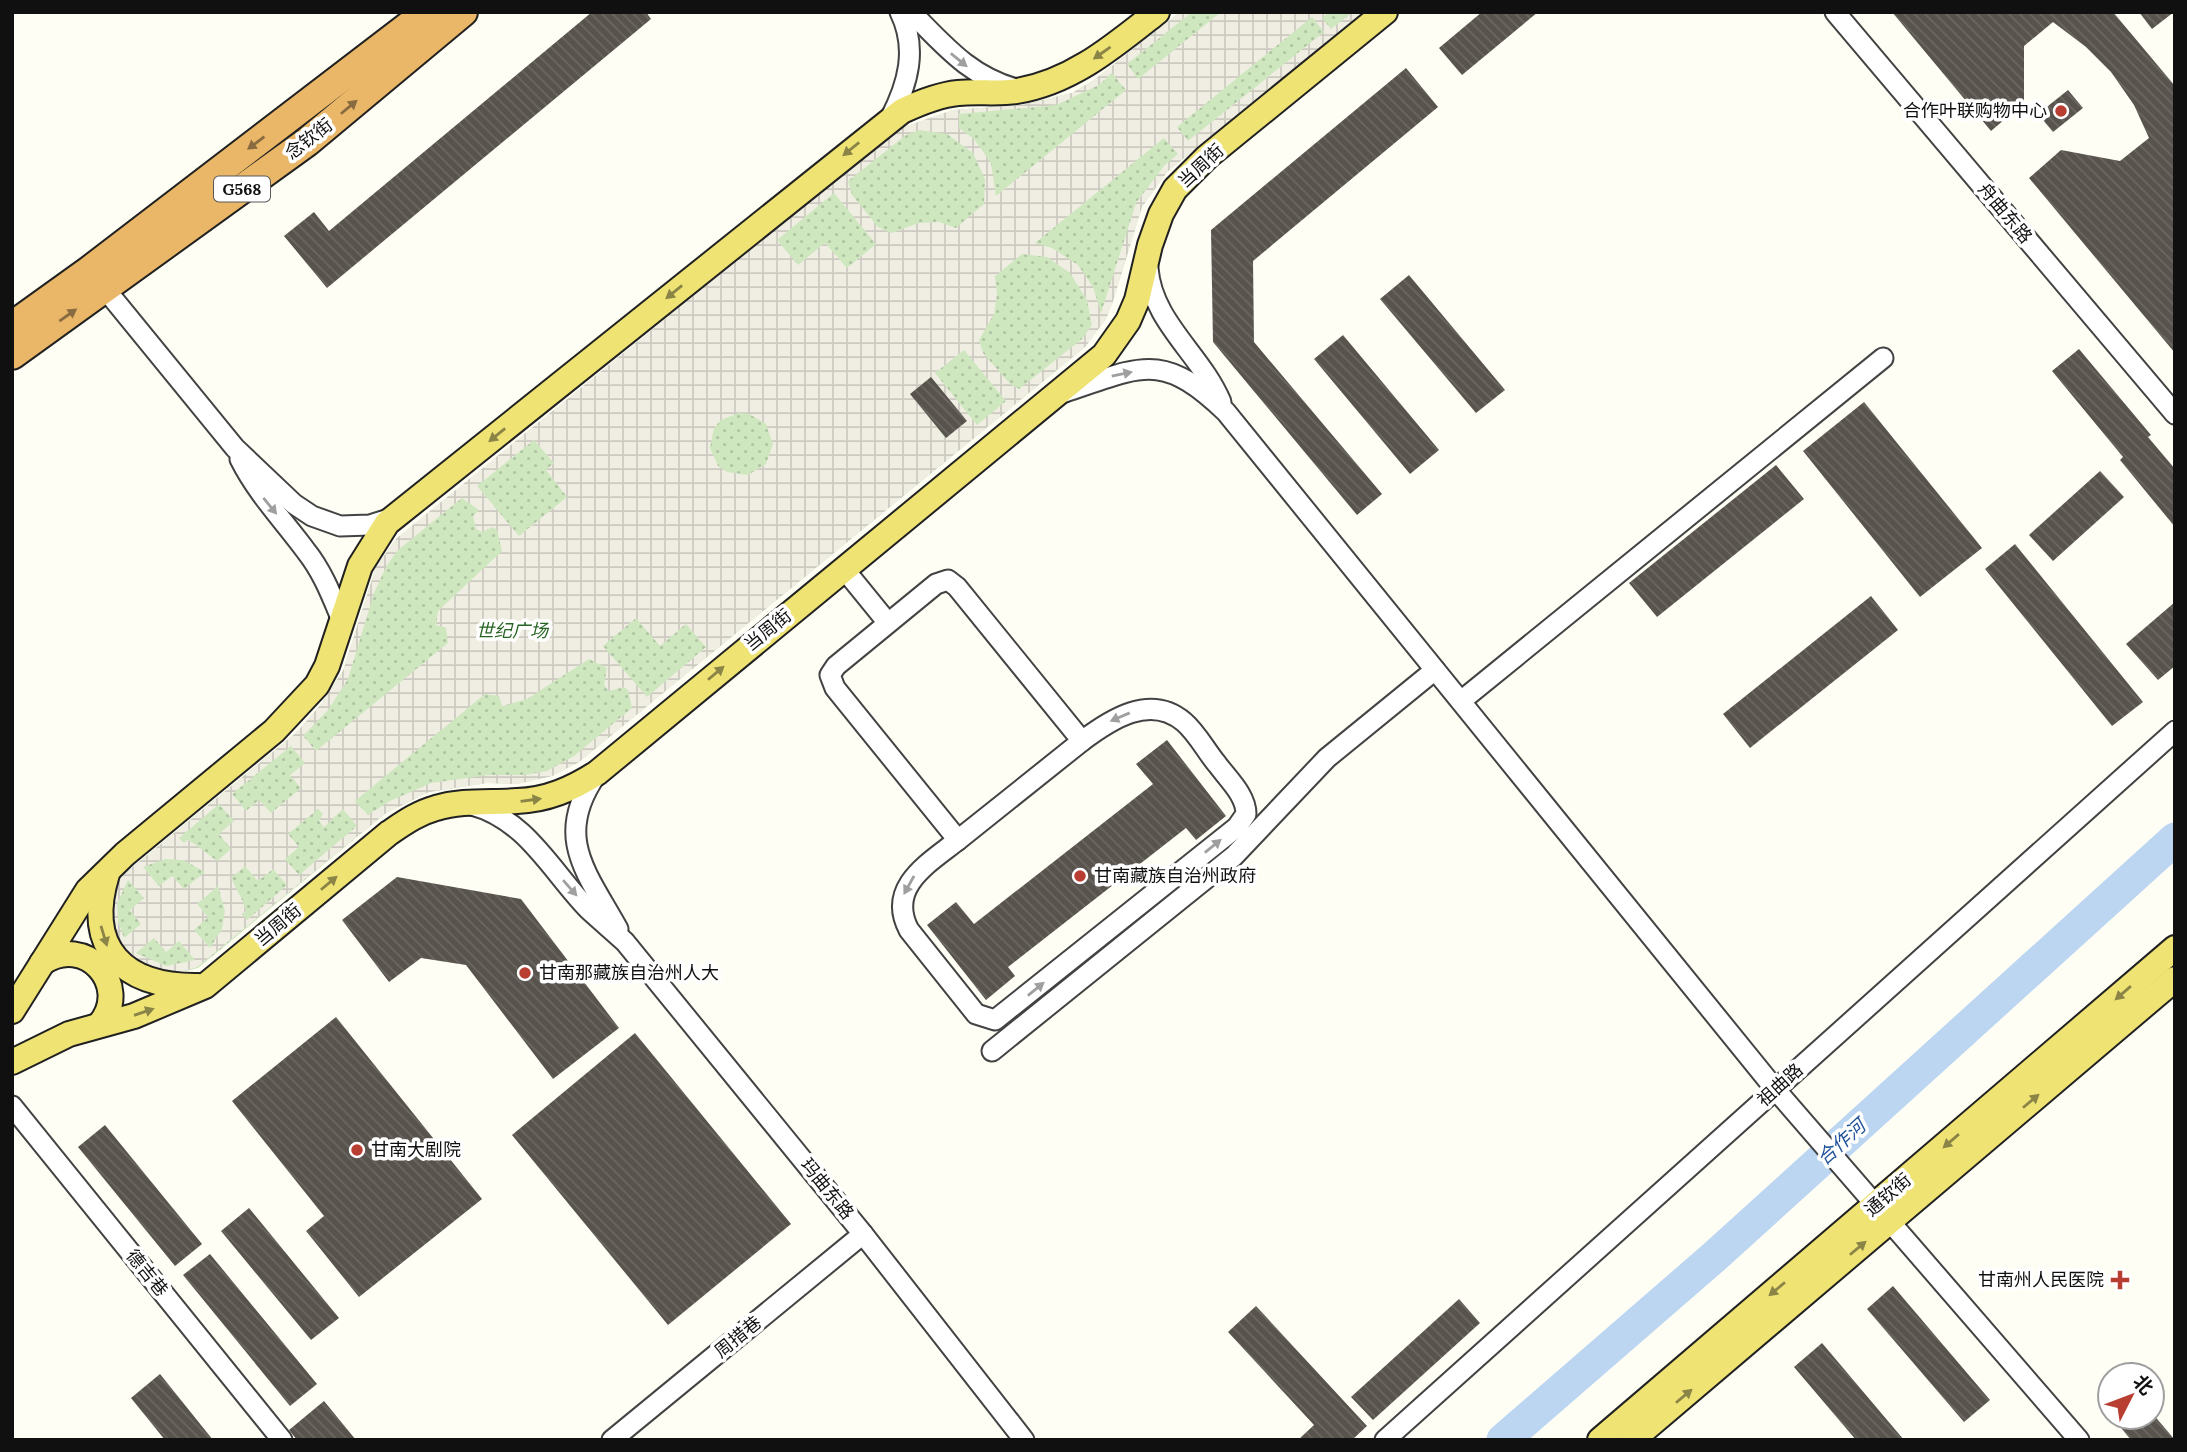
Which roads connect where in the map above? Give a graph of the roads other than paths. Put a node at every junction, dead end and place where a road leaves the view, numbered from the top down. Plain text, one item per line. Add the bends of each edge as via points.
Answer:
1 (427, 12) edge
2 (463, 12) edge
3 (900, 12) edge
4 (911, 12) edge
5 (1157, 12) edge
6 (1835, 12) edge
7 (1378, 18) edge
8 (1021, 90) junction
9 (890, 119) junction
10 (1148, 255) junction
11 (98, 280) junction
12 (12, 326) edge
13 (12, 355) edge
14 (1883, 358) dead end
15 (1057, 394) junction
16 (1226, 412) junction
17 (2175, 414) edge
18 (234, 448) junction
19 (395, 517) junction
20 (844, 569) junction
21 (341, 618) junction
22 (888, 623) junction
23 (1435, 670) junction
24 (1461, 701) junction
25 (2175, 731) edge
26 (1082, 741) junction
27 (597, 773) junction
28 (462, 803) junction
29 (958, 840) junction
30 (108, 870) junction
31 (625, 942) junction
32 (2175, 948) edge
33 (42, 963) junction
34 (2175, 979) edge
35 (205, 986) junction
36 (12, 1011) edge
37 (100, 1024) junction
38 (992, 1051) dead end
39 (12, 1062) edge
40 (1775, 1089) junction
41 (12, 1106) edge
42 (1882, 1214) junction
43 (863, 1234) junction
44 (282, 1440) edge
45 (612, 1440) edge
46 (1024, 1440) edge
47 (1385, 1440) edge
48 (1600, 1440) edge
49 (1632, 1440) edge
50 (2079, 1440) edge

1 -> 11 highway, 念钦街 / G568
11 -> 2 highway, 念钦街 / G568 via 307,142
3 - 9 street via 910,60
4 -> 8 street via 961,63 1001,85
5 -> 8 main road via 1072,73
6 - 17 street, 舟曲东路
7 - 10 main road, 当周街 via 1175,189
8 - 9 main road via 949,95 923,101
9 -> 19 main road
10 - 15 main road, 当周街 via 1137,300 1117,338 1104,355
10 - 16 street via 1150,284 1159,309 1212,382
11 - 12 highway, 念钦街 / G568
13 -> 11 highway, 念钦街 / G568
11 - 18 street
14 - 24 street
15 -> 16 street via 1113,376 1166,369 1194,384
15 - 20 main road, 当周街
16 - 23 street
18 - 19 street via 294,504 324,522 355,527
18 -> 21 street via 264,498 308,552
19 - 21 main road via 374,540
20 - 22 street
27 -> 20 main road, 当周街
21 - 30 main road via 327,666 300,707
22 - 26 street via 941,581 953,583
22 - 29 street via 836,666 831,681
23 - 24 street
23 - 38 street via 1327,758 1234,856
24 - 40 street
25 - 40 street, 祖曲路
26 - 29 street
29 -> 26 street via 909,880 903,914 909,930 976,1014 995,1020 1237,827 1246,814 1242,797 1187,726 1174,716 1156,710 1130,713 1111,720
28 -> 27 main road, 当周街 via 544,798 576,787
27 - 31 street via 577,811 575,843 582,870
28 -> 31 street via 483,808 513,825
35 -> 28 main road, 当周街 via 388,833 423,812
30 - 33 main road via 75,908
30 -> 35 main road via 99,900 100,925 107,948 122,966 157,983
31 - 43 street, 玛曲东路
32 -> 42 main road, 通钦街
33 - 36 main road
33 - 37 main road via 66,952 92,961 112,995 111,1008
42 -> 34 main road
37 -> 35 main road, 当周街 via 169,1003
37 - 39 main road, 当周街 via 61,1037
40 - 42 street
40 - 47 street, 祖曲路
41 - 44 street, 德吉巷
42 -> 48 main road, 通钦街
49 -> 42 main road
42 - 50 street
43 - 45 street, 周措巷
43 - 46 street, 玛曲东路

